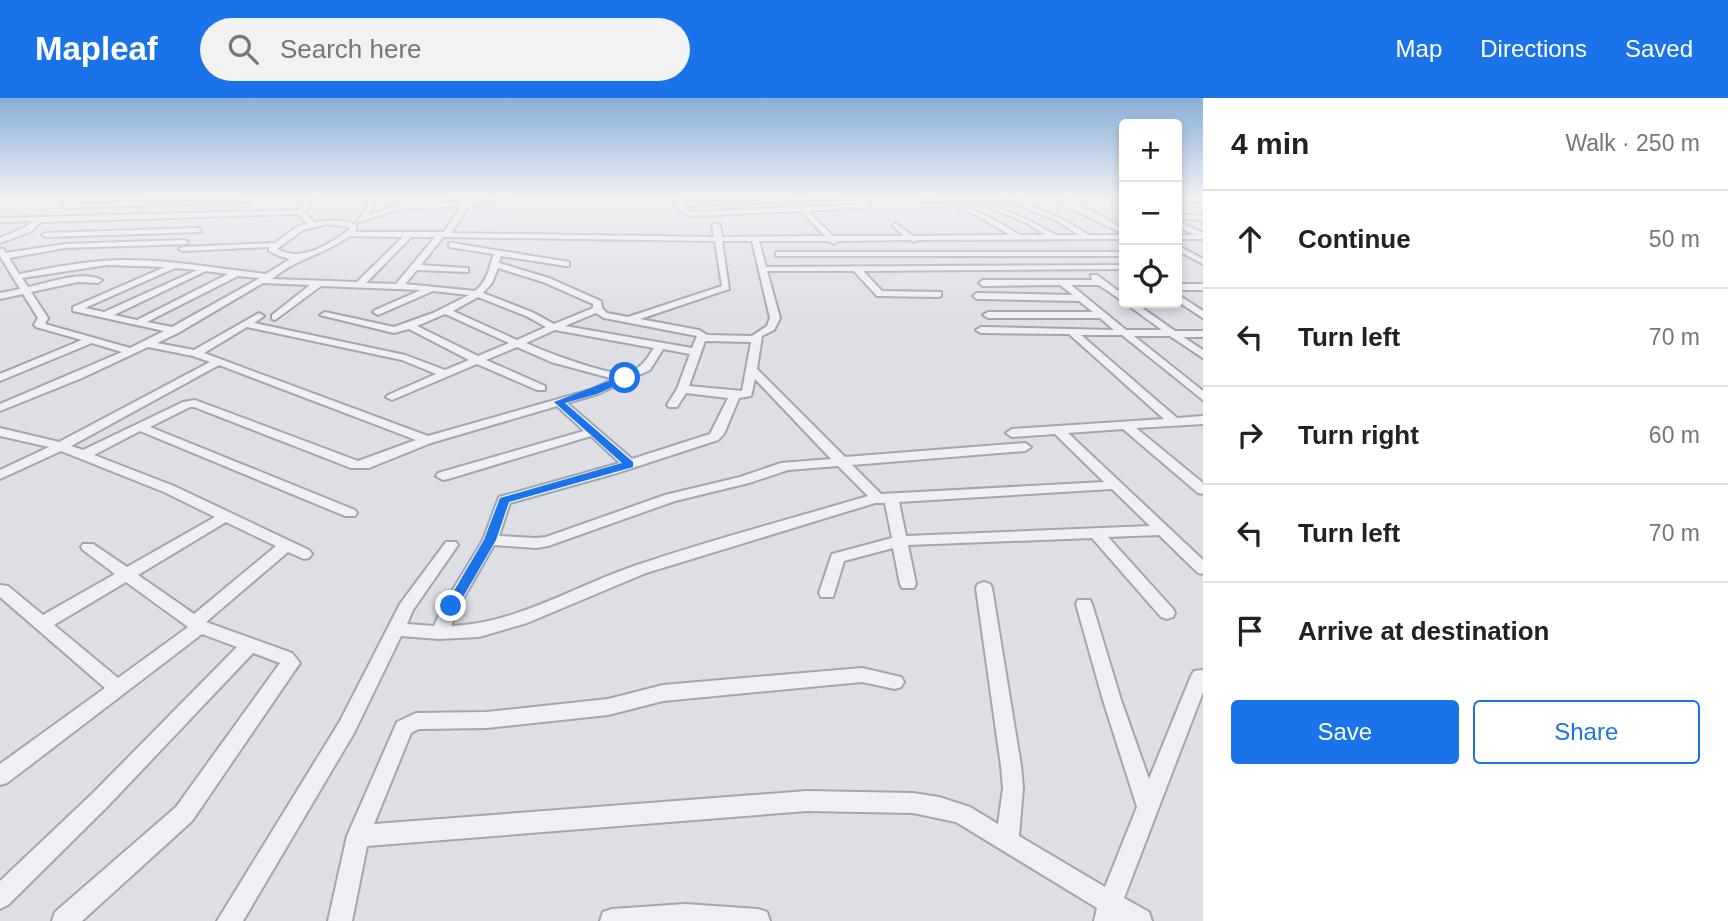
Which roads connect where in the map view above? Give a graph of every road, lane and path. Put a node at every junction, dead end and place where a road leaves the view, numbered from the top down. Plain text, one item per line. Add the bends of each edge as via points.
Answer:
1 (18, 236) edge
2 (119, 236) edge
3 (287, 236) edge
4 (343, 236) edge
5 (408, 236) edge
6 (443, 236) edge
7 (577, 236) edge
8 (830, 236) edge
9 (910, 236) edge
10 (1052, 236) edge
11 (1107, 236) edge
12 (1019, 238) joint
13 (1039, 238) junction
14 (1055, 238) junction
15 (1072, 238) junction
16 (1088, 238) joint
17 (719, 239) junction
18 (755, 239) junction
19 (790, 239) junction
20 (833, 239) junction
21 (913, 239) junction
22 (106, 245) junction
23 (274, 245) junction
24 (452, 245) dead end
25 (2, 249) edge
26 (1182, 250) edge
27 (499, 252) junction
28 (1186, 252) junction
29 (1203, 252) edge
30 (779, 254) dead end
31 (800, 254) junction
32 (844, 254) junction
33 (932, 254) junction
34 (1061, 254) junction
35 (1098, 254) junction
36 (1119, 254) dead end
37 (301, 255) junction
38 (1203, 262) edge
39 (134, 263) junction
40 (493, 264) junction
41 (566, 264) dead end
42 (173, 266) junction
43 (415, 267) junction
44 (1080, 267) junction
45 (1119, 267) edge
46 (764, 269) junction
47 (855, 269) junction
48 (203, 270) junction
49 (465, 270) dead end
50 (237, 273) junction
51 (16, 277) junction
52 (98, 279) junction
53 (267, 279) junction
54 (1062, 282) junction
55 (1101, 282) junction
56 (318, 283) junction
57 (983, 283) dead end
58 (360, 284) junction
59 (85, 285) dead end
60 (400, 286) junction
61 (1182, 286) edge
62 (1203, 287) edge
63 (433, 288) junction
64 (25, 291) junction
65 (477, 294) junction
66 (938, 294) dead end
67 (1119, 294) edge
68 (1203, 295) edge
69 (0, 296) edge
70 (977, 296) dead end
71 (1182, 296) edge
72 (1082, 298) junction
73 (1182, 299) edge
74 (1136, 308) edge
75 (597, 309) junction
76 (443, 310) junction
77 (378, 312) dead end
78 (1203, 314) edge
79 (325, 315) dead end
80 (988, 315) dead end
81 (106, 316) junction
82 (259, 316) dead end
83 (1103, 316) junction
84 (275, 317) dead end
85 (630, 320) junction
86 (138, 323) junction
87 (246, 324) junction
88 (410, 326) junction
89 (552, 327) junction
90 (981, 330) dead end
91 (175, 331) junction
92 (1071, 331) junction
93 (1124, 332) junction
94 (1173, 334) junction
95 (1203, 334) edge
96 (701, 338) junction
97 (757, 339) junction
98 (89, 341) junction
99 (513, 343) junction
100 (149, 344) junction
101 (660, 346) junction
102 (130, 351) junction
103 (696, 352) junction
104 (196, 353) junction
105 (1203, 355) edge
106 (475, 360) junction
107 (216, 363) junction
108 (751, 369) junction
109 (445, 374) junction
110 (0, 378) edge
111 (625, 378) junction
112 (541, 388) dead end
113 (683, 389) junction
114 (735, 396) junction
115 (392, 397) dead end
116 (1203, 397) edge
117 (559, 402) junction
118 (673, 405) dead end
119 (0, 408) edge
120 (1203, 420) edge
121 (1174, 422) junction
122 (1125, 425) junction
123 (140, 427) junction
124 (1058, 430) junction
125 (592, 432) junction
126 (7, 433) edge
127 (427, 440) junction
128 (0, 441) edge
129 (61, 446) junction
130 (83, 455) junction
131 (841, 461) junction
132 (629, 464) junction
133 (0, 475) edge
134 (443, 476) dead end
135 (1116, 485) junction
136 (1203, 490) edge
137 (884, 498) junction
138 (350, 513) dead end
139 (226, 516) junction
140 (1163, 530) junction
141 (1096, 533) junction
142 (490, 540) junction
143 (900, 541) junction
144 (287, 545) junction
145 (451, 545) dead end
146 (88, 547) dead end
147 (304, 554) dead end
148 (1203, 569) edge
149 (126, 574) junction
150 (908, 584) dead end
151 (984, 588) dead end
152 (2, 590) edge
153 (827, 593) dead end
154 (1084, 604) dead end
155 (1167, 613) dead end
156 (43, 624) junction
157 (197, 625) junction
158 (397, 629) junction
159 (439, 633) junction
160 (249, 646) junction
161 (1200, 676) dead end
162 (895, 682) dead end
163 (118, 688) junction
164 (0, 776) edge
165 (1148, 807) junction
166 (358, 836) junction
167 (1007, 841) junction
168 (0, 897) edge
169 (1108, 912) edge
170 (64, 921) edge
171 (229, 921) edge
172 (340, 921) edge
173 (612, 921) edge
174 (758, 921) edge
175 (1140, 921) edge

1 - 25 street
2 - 22 street
3 - 23 street
4 - 37 street via 330,248
5 - 58 street
6 - 43 street
7 - 17 street
8 - 20 street
9 - 21 street
10 - 14 street
11 - 16 street
12 - 13 street
12 - 21 street
13 - 14 street
13 - 34 street
14 - 15 street
15 - 16 street
15 - 35 street
17 - 18 street
17 - 85 street via 726,287
18 - 19 street
18 - 46 street
19 - 20 street
19 - 31 street
20 - 21 street
20 - 32 street
21 - 33 street
22 - 23 street
22 - 25 street
23 - 37 street via 272,249 281,254
24 - 27 street
25 - 51 street
26 - 28 street
27 - 40 street
27 - 41 street
28 - 29 street
28 - 38 street
30 - 31 street
31 - 32 street
32 - 33 street
32 - 47 street
33 - 34 street
34 - 35 street
34 - 44 street
35 - 36 street
37 - 53 street
39 - 42 street
39 - 51 street via 63,267
39 - 52 street
40 - 65 street via 489,282
40 - 75 street via 546,280 598,303
42 - 48 street
42 - 81 street via 76,309
43 - 49 street
43 - 60 street
44 - 45 street
44 - 47 street
44 - 55 street
46 - 47 street
46 - 97 street via 775,317 771,328
47 - 66 street via 880,294
48 - 50 street
48 - 81 street
50 - 53 street
50 - 86 street
51 - 64 street
52 - 59 street
52 - 64 street
53 - 56 street
53 - 91 street
54 - 55 street
54 - 57 street
54 - 72 street
55 - 67 street
56 - 58 street
56 - 84 street
58 - 60 street
60 - 63 street
61 - 62 street
63 - 65 street
63 - 77 street
64 - 69 street
64 - 98 street via 43,318 39,325
65 - 76 street
65 - 89 street
68 - 71 street
70 - 72 street
72 - 83 street
73 - 78 street
74 - 94 street
75 - 85 street
75 - 89 street
76 - 88 street
76 - 99 street
79 - 88 street via 394,330
80 - 83 street
81 - 86 street
82 - 87 street
83 - 93 street
85 - 96 street via 694,331
86 - 91 street
87 - 104 street
87 - 109 street via 405,358
88 - 106 street
89 - 99 street
89 - 101 street
90 - 92 street
91 - 100 street
92 - 93 street
92 - 121 street
93 - 94 street
93 - 116 street
94 - 95 street
94 - 105 street
96 - 97 street
96 - 103 street
97 - 108 street
98 - 102 street
98 - 110 street
99 - 106 street
99 - 111 street via 555,360
100 - 102 street
100 - 104 street
101 - 103 street
101 - 111 street via 650,365
102 - 119 street
103 - 113 street
104 - 107 street
106 - 109 street
106 - 112 street
107 - 127 street
107 - 129 street
108 - 114 street via 747,394
108 - 131 street
109 - 115 street
111 - 117 street
113 - 114 street
113 - 118 street
114 - 132 street via 714,437
117 - 125 street
117 - 127 street
120 - 121 street
121 - 122 street
122 - 124 street
122 - 136 street
123 - 127 street via 195,403 356,465
123 - 130 street
123 - 138 street
124 - 131 street via 1012,433 1026,447
124 - 135 street
125 - 132 street
125 - 134 street
126 - 128 street
126 - 129 street
129 - 130 street
129 - 133 street
130 - 139 street
131 - 137 street
131 - 142 street via 786,466 670,498 548,541
132 - 142 street via 504,500
135 - 137 street
135 - 140 street
137 - 143 street
137 - 159 street via 641,569 480,631
139 - 144 street
139 - 149 street
140 - 141 street
140 - 148 street
141 - 143 street
141 - 155 street
142 - 159 street
143 - 150 street
143 - 153 street via 837,558
144 - 147 street
144 - 157 street
145 - 158 street via 406,608
146 - 149 street
149 - 156 street
149 - 157 street
151 - 167 street via 1012,777
152 - 156 street
154 - 165 street
156 - 163 street
157 - 160 street
157 - 163 street
158 - 159 street
158 - 171 street via 347,727
160 - 168 street
160 - 170 street via 286,658 291,663 288,671 184,814
161 - 165 street
162 - 166 street via 862,675 663,692 608,707 416,722 404,728
163 - 164 street
165 - 169 street
166 - 167 street via 807,801 939,807 962,814
166 - 172 street
167 - 169 street
169 - 175 street
173 - 174 street via 685,916

